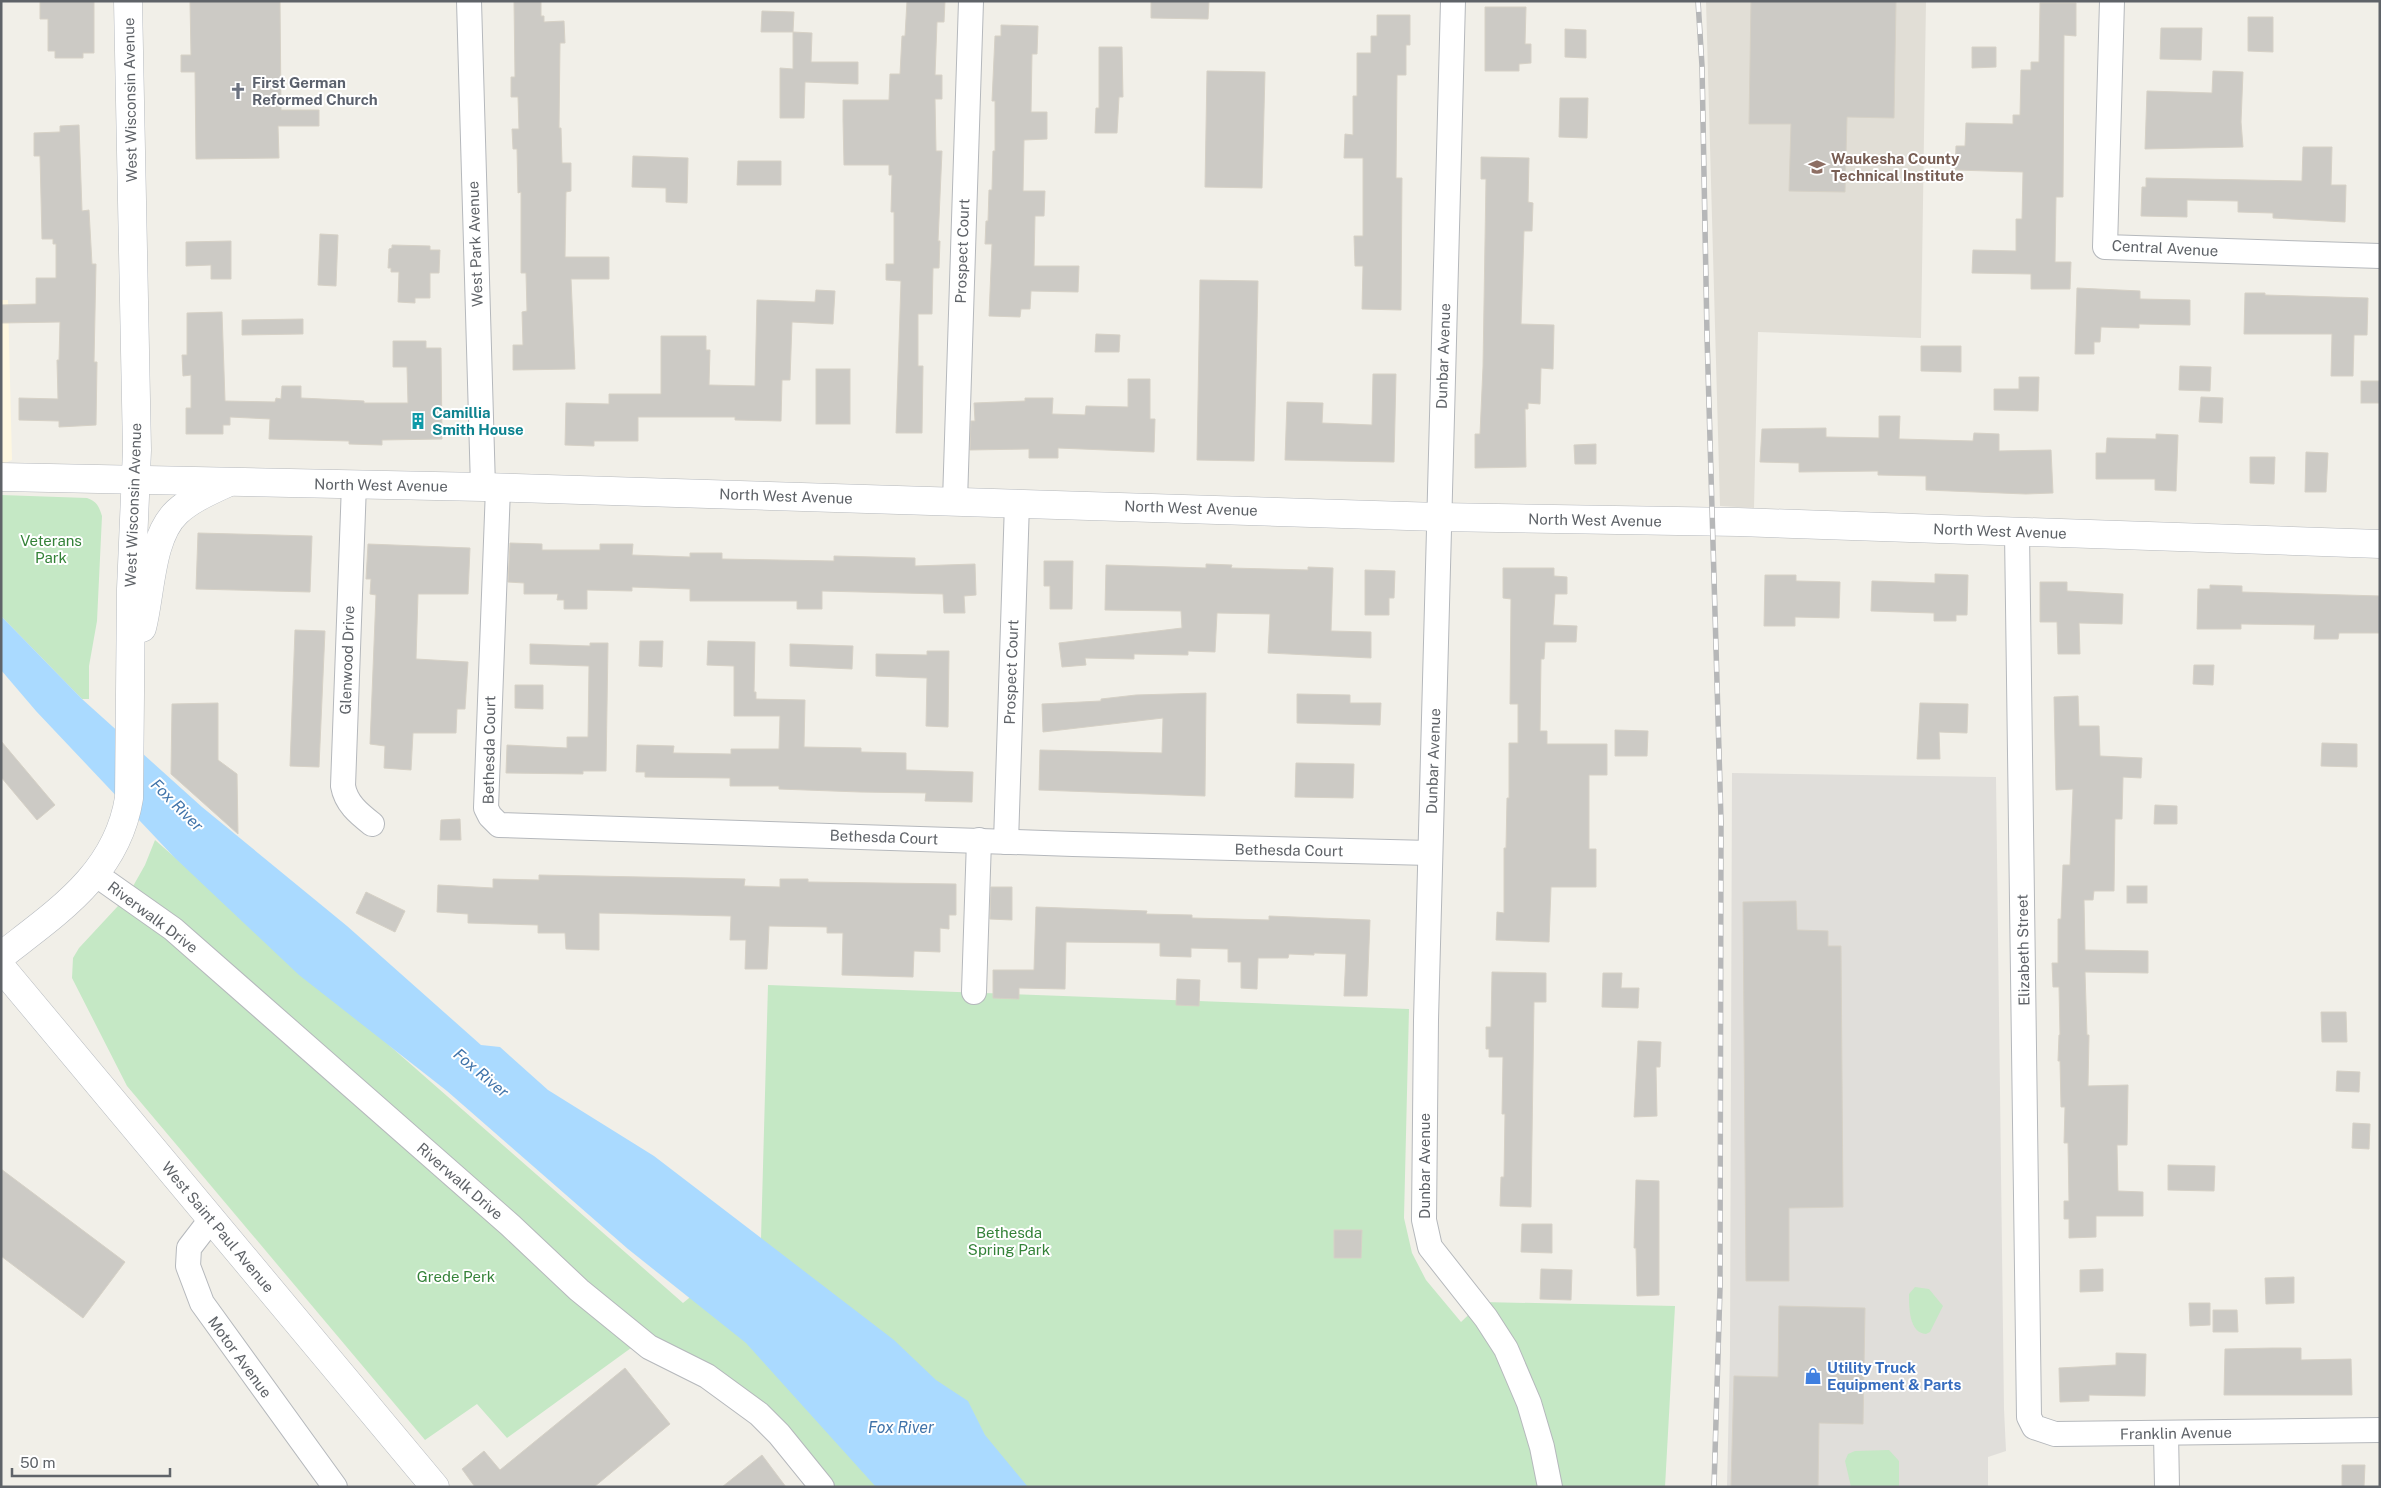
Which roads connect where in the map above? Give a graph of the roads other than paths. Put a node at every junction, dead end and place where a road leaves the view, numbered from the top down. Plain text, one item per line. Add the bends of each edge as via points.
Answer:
1 (128, 1) edge
2 (469, 1) edge
3 (971, 1) edge
4 (1453, 1) edge
5 (2112, 1) edge
6 (2380, 256) edge
7 (1, 477) edge
8 (136, 479) junction
9 (227, 483) junction
10 (354, 484) junction
11 (490, 488) junction
12 (954, 501) junction
13 (1018, 503) junction
14 (1439, 517) junction
15 (2016, 532) junction
16 (2380, 544) edge
17 (492, 670) joint
18 (131, 671) junction
19 (372, 824) dead end
20 (979, 840) junction
21 (1006, 842) junction
22 (1430, 853) junction
23 (95, 874) junction
24 (1, 956) edge
25 (1, 967) edge
26 (974, 992) dead end
27 (212, 1218) junction
28 (2028, 1368) joint
29 (2380, 1430) edge
30 (2166, 1433) junction
31 (335, 1487) edge
32 (434, 1487) edge
33 (822, 1487) edge
34 (1550, 1487) edge
35 (2167, 1487) edge

1 - 8 street, West Wisconsin Avenue
2 - 11 street, West Park Avenue
3 - 12 street, Prospect Court
4 - 14 street, Dunbar Avenue
5 - 6 street, Central Avenue via 2105,247
7 - 8 street, North West Avenue
8 - 9 street, North West Avenue
8 - 18 street, West Wisconsin Avenue
9 - 10 street, North West Avenue
9 - 18 street via 198,497 168,522 158,547 148,606
10 - 11 street, North West Avenue
10 - 19 street, Glenwood Drive via 343,786 348,801
11 - 12 street, North West Avenue
11 - 17 street, West Park Avenue
12 - 13 street, North West Avenue
13 - 14 street, North West Avenue
13 - 21 street, Prospect Court
14 - 15 street, North West Avenue via 1738,522
14 - 22 street, Dunbar Avenue
15 - 16 street, North West Avenue
15 - 28 street, Elizabeth Street
17 - 20 street, Bethesda Court via 486,808 499,825
18 - 23 street, West Wisconsin Avenue via 131,766 127,813 115,845
20 - 21 street, Bethesda Court
20 - 26 street
21 - 22 street, Bethesda Court
22 - 34 street, Dunbar Avenue via 1425,1232 1430,1247 1506,1349 1528,1403
23 - 24 street, West Wisconsin Avenue via 59,911
23 - 33 street, Riverwalk Drive via 173,929 510,1225 586,1296 650,1347 707,1376 759,1414
25 - 27 street, West Saint Paul Avenue
27 - 31 street, Motor Avenue via 190,1248 188,1266 202,1303
27 - 32 street, West Saint Paul Avenue
28 - 30 street, Franklin Avenue via 2029,1417 2040,1431 2055,1434
29 - 30 street, Franklin Avenue
30 - 35 street

